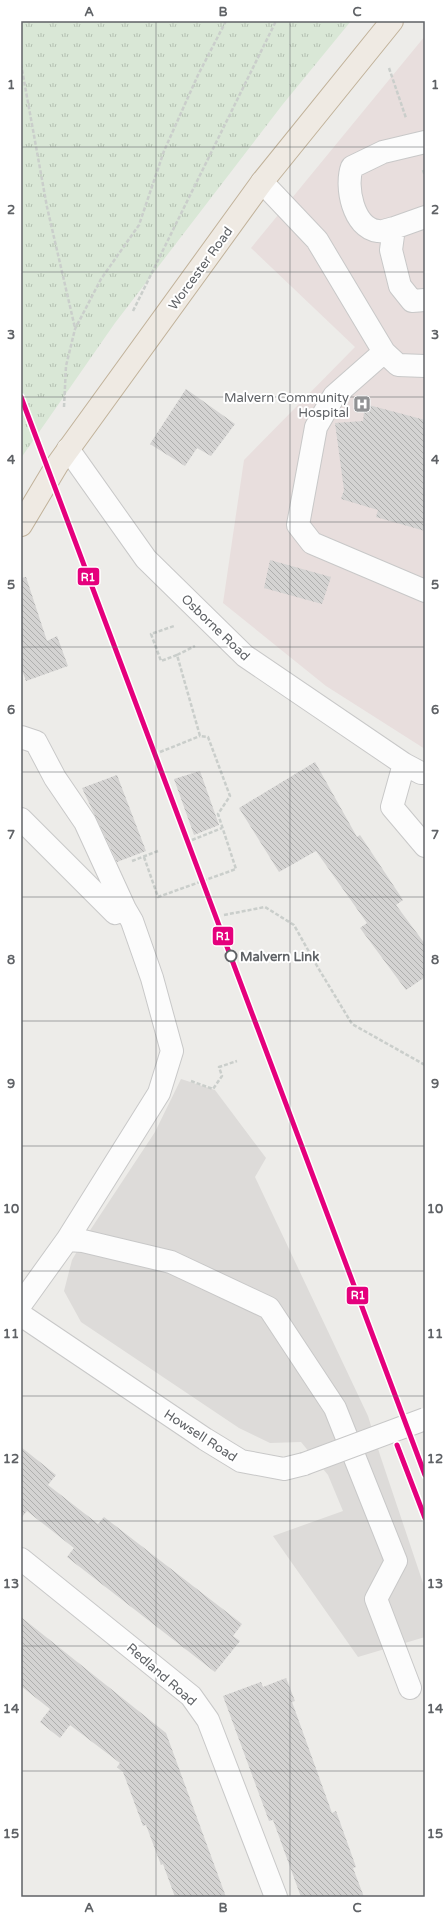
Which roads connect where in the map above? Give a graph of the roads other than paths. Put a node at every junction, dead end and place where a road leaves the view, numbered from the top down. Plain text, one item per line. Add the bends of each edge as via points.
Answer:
1 (385, 29) edge
2 (420, 143) edge
3 (262, 182) junction
4 (425, 217) edge
5 (394, 228) junction
6 (425, 300) edge
7 (384, 352) junction
8 (425, 366) edge
9 (62, 457) junction
10 (21, 525) edge
11 (425, 591) edge
12 (21, 737) edge
13 (404, 764) junction
14 (425, 773) edge
15 (21, 819) edge
16 (425, 846) edge
17 (125, 910) junction
18 (67, 1240) junction
19 (21, 1304) edge
20 (21, 1315) edge
21 (425, 1419) edge
22 (21, 1559) edge
23 (410, 1688) dead end
24 (276, 1897) edge

1 - 3 highway, Worcester Road
2 - 5 street via 383,152 352,167 349,176 351,200 361,222 378,231
3 - 7 street via 317,240
3 - 9 highway, Worcester Road
4 - 5 street
5 - 6 street via 392,250 400,286 412,301
7 - 8 street via 398,365
7 - 11 street via 334,396 316,427 298,525 312,543
9 - 10 highway, Worcester Road
9 - 13 street, Osborne Road via 146,559 245,656
12 - 17 street via 36,742 55,778 85,822
13 - 14 street, Osborne Road
13 - 16 street via 392,806
15 - 17 street via 116,913
17 - 18 street via 132,921 152,978 172,1051 159,1093
18 - 19 street
18 - 23 street via 82,1241 171,1262 269,1308 335,1408 396,1561 376,1599
20 - 21 street, Howsell Road, bridge via 241,1461 284,1469
22 - 24 street, Redland Road via 191,1696 200,1706 208,1720

